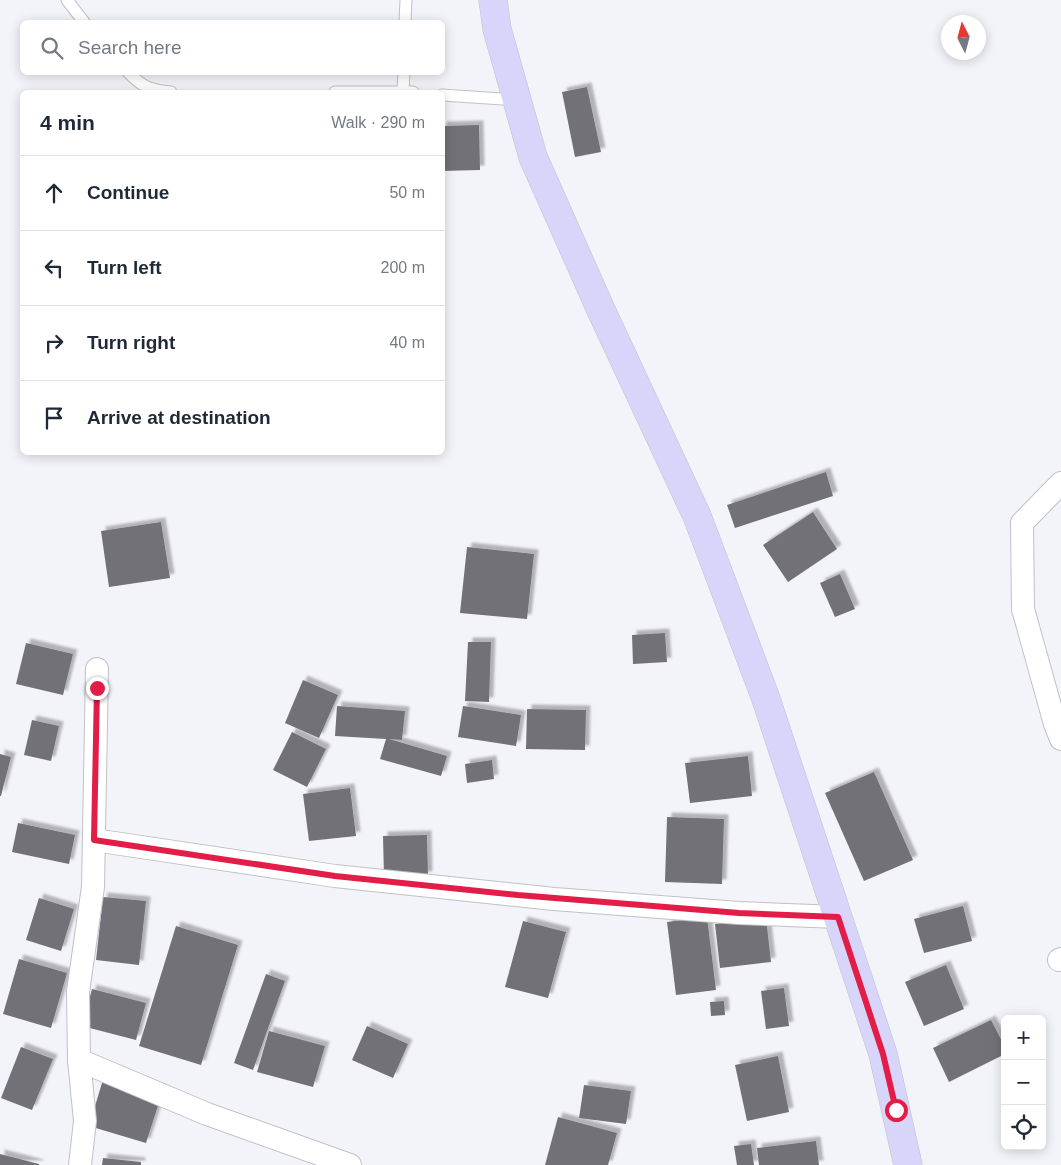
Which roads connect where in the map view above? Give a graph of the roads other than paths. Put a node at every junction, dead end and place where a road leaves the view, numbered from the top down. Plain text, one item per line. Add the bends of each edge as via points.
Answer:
1 (67, 0) edge
2 (406, 0) edge
3 (493, 0) edge
4 (82, 20) edge
5 (405, 20) edge
6 (131, 75) edge
7 (405, 75) edge
8 (153, 90) edge
9 (408, 90) edge
10 (445, 94) edge
11 (517, 100) junction
12 (1061, 482) edge
13 (97, 669) dead end
14 (1061, 739) edge
15 (94, 840) junction
16 (838, 917) junction
17 (79, 1060) junction
18 (80, 1165) edge
19 (350, 1165) edge
20 (908, 1165) edge

1 - 4 lane
2 - 5 lane
3 - 11 main road via 497,29
6 - 8 lane via 138,83
7 - 9 lane
10 - 11 lane
11 - 16 main road via 533,157 697,516 766,699
12 - 14 street via 1022,523 1023,609
13 - 15 street
15 - 16 street via 335,876 554,899
15 - 17 street via 93,887 78,992
16 - 20 main road via 883,1054
17 - 18 street via 85,1121
17 - 19 street via 207,1114

